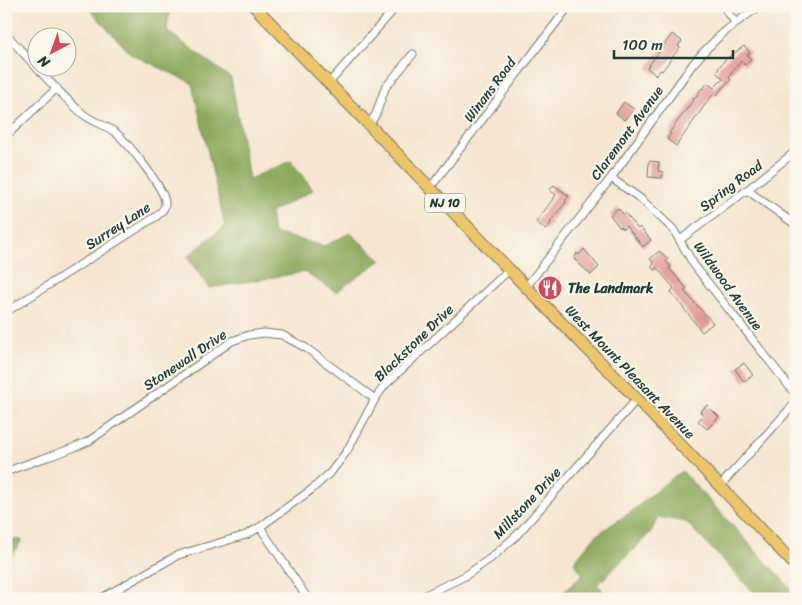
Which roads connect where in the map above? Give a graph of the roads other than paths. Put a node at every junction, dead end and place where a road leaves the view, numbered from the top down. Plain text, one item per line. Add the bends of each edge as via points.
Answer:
1 (254, 6) edge
2 (397, 6) edge
3 (569, 6) edge
4 (723, 6) edge
5 (761, 6) edge
6 (735, 22) junction
7 (6, 34) edge
8 (413, 54) dead end
9 (329, 84) junction
10 (57, 88) junction
11 (369, 126) junction
12 (6, 136) edge
13 (796, 151) edge
14 (611, 178) junction
15 (430, 188) junction
16 (747, 190) junction
17 (796, 225) edge
18 (680, 240) junction
19 (509, 270) junction
20 (526, 287) junction
21 (6, 312) edge
22 (796, 395) edge
23 (375, 399) junction
24 (637, 399) junction
25 (796, 402) edge
26 (6, 472) edge
27 (720, 486) junction
28 (260, 527) junction
29 (796, 566) edge
30 (100, 599) edge
31 (308, 599) edge
32 (417, 599) edge

1 - 9 main road, West Mount Pleasant Avenue / NJ 10
2 - 9 street
3 - 15 street, Winans Road
4 - 6 street
5 - 6 street, Claremont Avenue
6 - 14 street, Claremont Avenue via 693,64
7 - 10 street, Surrey Lane
8 - 11 street via 385,88
9 - 11 main road, West Mount Pleasant Avenue / NJ 10
10 - 12 street
10 - 21 street, Surrey Lane via 83,114 126,141 157,184 165,197 165,204 157,216
11 - 15 main road, West Mount Pleasant Avenue / NJ 10
13 - 16 street, Spring Road
14 - 18 street, Wildwood Avenue via 641,199 673,229
14 - 20 street, Claremont Avenue
15 - 19 main road, West Mount Pleasant Avenue / NJ 10
16 - 17 street
16 - 18 street, Spring Road
18 - 22 street, Wildwood Avenue via 694,265
19 - 20 main road, West Mount Pleasant Avenue / NJ 10
19 - 23 street, Blackstone Drive via 385,385
20 - 24 main road, West Mount Pleasant Avenue / NJ 10
23 - 26 street, Stonewall Drive via 306,348 282,335 250,335 232,341 89,441 67,452 30,461
23 - 28 street, Blackstone Drive via 347,451 331,472
24 - 27 main road, West Mount Pleasant Avenue / NJ 10
24 - 32 street, Millstone Drive via 516,536 465,576
25 - 27 street
27 - 29 main road, West Mount Pleasant Avenue / NJ 10
28 - 30 street, Blackstone Drive via 246,535 178,555
28 - 31 street

